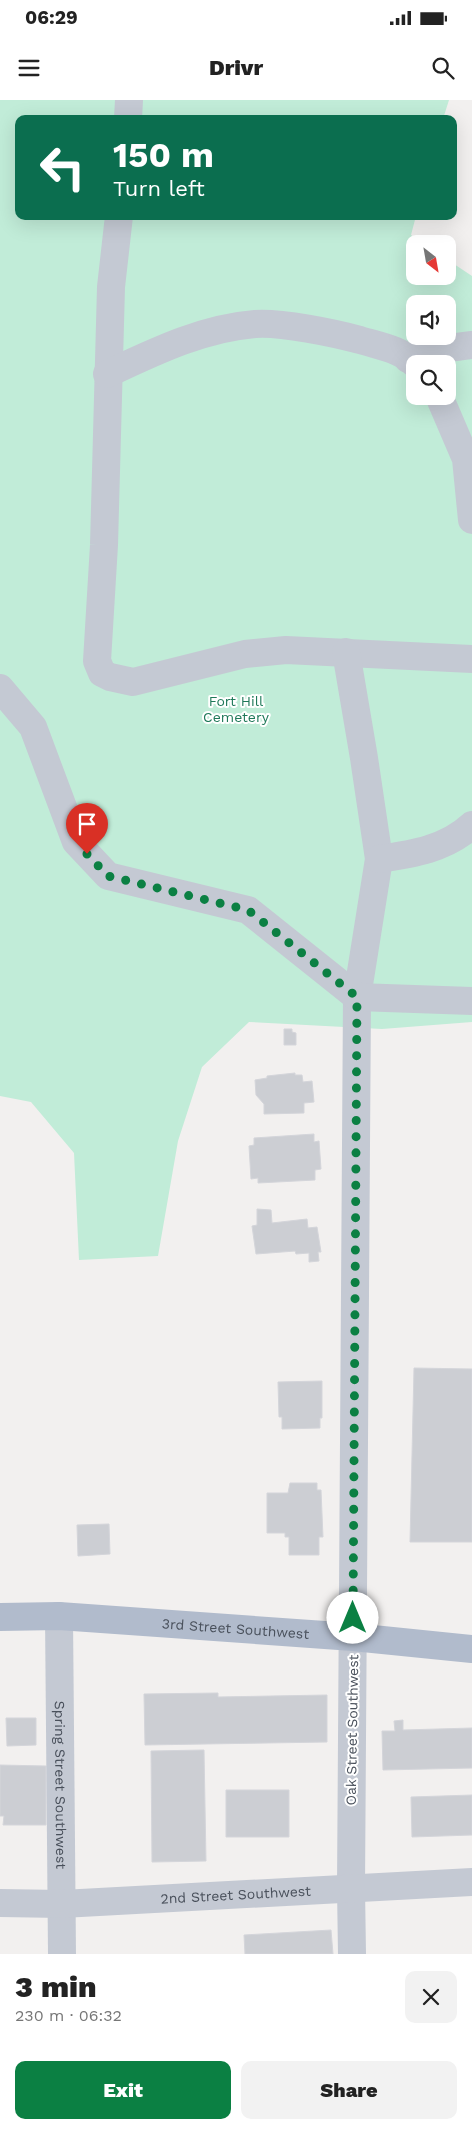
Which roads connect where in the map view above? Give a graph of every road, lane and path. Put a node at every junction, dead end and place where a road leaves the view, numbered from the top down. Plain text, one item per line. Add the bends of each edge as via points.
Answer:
1 (129, 100) edge
2 (128, 115) edge
3 (119, 220) edge
4 (472, 345) edge
5 (422, 355) edge
6 (406, 358) edge
7 (107, 374) junction
8 (443, 405) edge
9 (472, 520) edge
10 (346, 652) junction
11 (472, 659) edge
12 (0, 688) edge
13 (472, 825) edge
14 (378, 858) junction
15 (357, 997) junction
16 (472, 1001) edge
17 (59, 1616) junction
18 (0, 1617) edge
19 (353, 1637) junction
20 (472, 1649) edge
21 (472, 1882) edge
22 (351, 1888) junction
23 (0, 1903) edge
24 (62, 1904) junction
25 (62, 1954) edge
26 (352, 1954) edge

1 - 2 street
3 - 7 street via 111,287
4 - 5 street via 427,351
6 - 7 street via 393,350 349,337 256,324 206,333
7 - 10 street via 104,545 97,661 102,673 133,682 245,654 286,650
8 - 9 street via 466,458
10 - 11 street
10 - 14 street, Oak Street Southwest
12 - 15 street via 33,727 76,842 108,876 248,910
13 - 14 street via 459,837 440,846
14 - 15 street, Oak Street Southwest
15 - 16 street
15 - 19 street, Oak Street Southwest
17 - 18 main road, 3rd Street Southwest
17 - 19 main road, 3rd Street Southwest
17 - 24 street, Spring Street Southwest
19 - 20 main road, 3rd Street Southwest
19 - 22 street, Oak Street Southwest
21 - 22 street, 2nd Street Southwest
22 - 24 street, 2nd Street Southwest
22 - 26 street, Oak Street Southwest
23 - 24 street, 2nd Street Southwest
24 - 25 street, Spring Street Southwest

